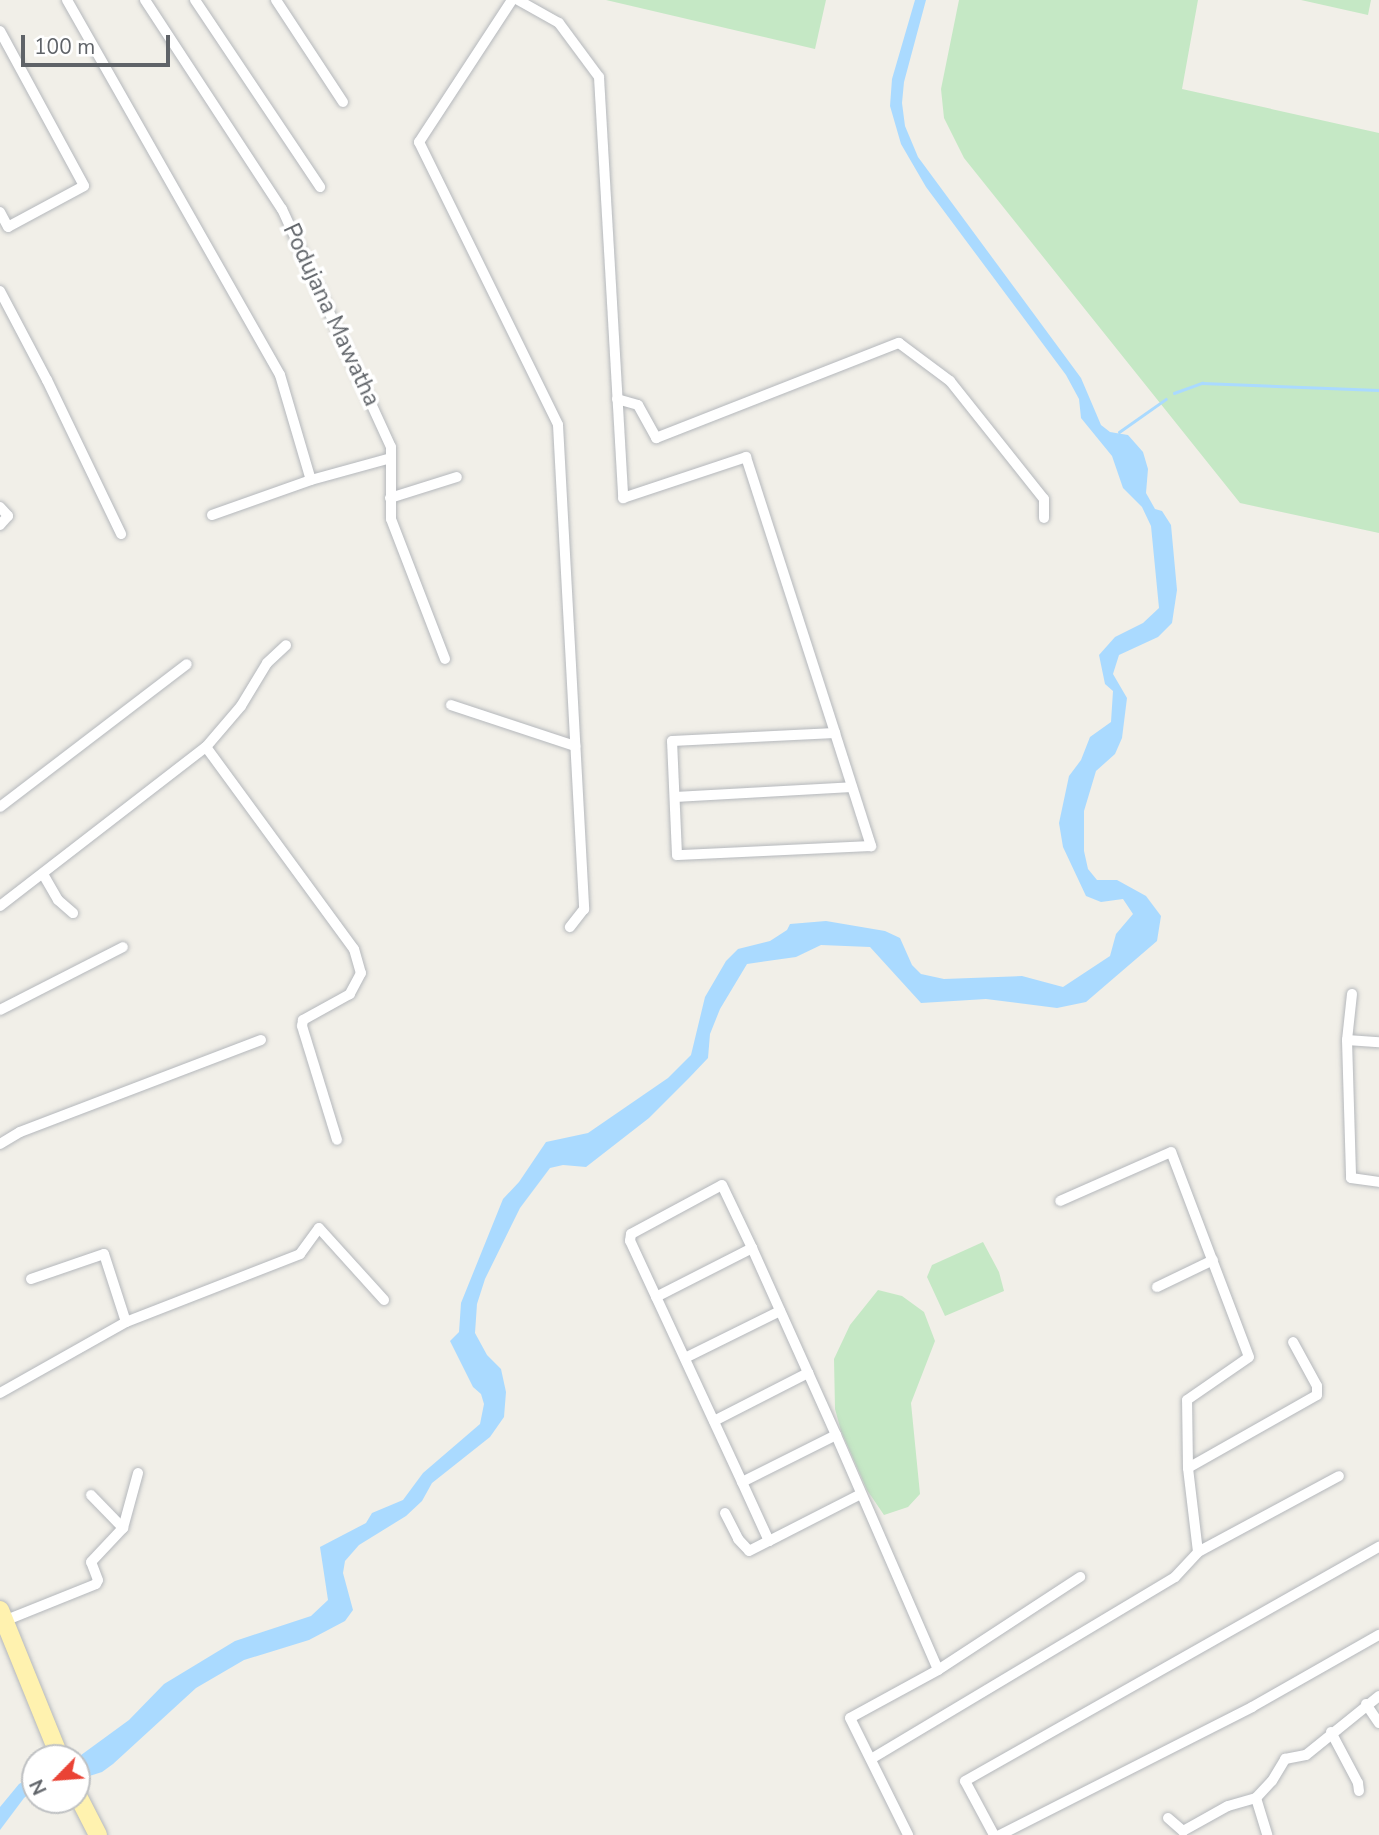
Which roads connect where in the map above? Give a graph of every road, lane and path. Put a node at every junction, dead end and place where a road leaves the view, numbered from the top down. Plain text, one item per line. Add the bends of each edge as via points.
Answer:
1 (67, 0) edge
2 (145, 0) edge
3 (195, 0) edge
4 (276, 0) edge
5 (512, 0) edge
6 (518, 0) edge
7 (0, 31) edge
8 (343, 102) dead end
9 (320, 187) dead end
10 (0, 212) edge
11 (0, 291) edge
12 (617, 399) junction
13 (391, 458) junction
14 (457, 477) dead end
15 (311, 480) junction
16 (390, 498) junction
17 (0, 507) edge
18 (212, 515) dead end
19 (1044, 518) dead end
20 (0, 525) edge
21 (121, 534) dead end
22 (286, 645) dead end
23 (445, 659) dead end
24 (187, 664) dead end
25 (452, 705) dead end
26 (835, 733) junction
27 (575, 746) junction
28 (206, 747) junction
29 (852, 787) junction
30 (675, 797) junction
31 (0, 807) edge
32 (43, 874) junction
33 (58, 900) junction
34 (0, 906) edge
35 (52, 911) dead end
36 (73, 914) dead end
37 (570, 927) dead end
38 (123, 947) dead end
39 (1352, 994) dead end
40 (0, 1010) edge
41 (261, 1040) dead end
42 (1347, 1040) junction
43 (1379, 1042) edge
44 (337, 1140) dead end
45 (0, 1144) edge
46 (1379, 1182) edge
47 (1060, 1201) dead end
48 (752, 1248) junction
49 (1213, 1260) junction
50 (31, 1279) dead end
51 (1157, 1287) dead end
52 (656, 1297) junction
53 (384, 1300) dead end
54 (780, 1311) junction
55 (126, 1322) junction
56 (1293, 1342) dead end
57 (685, 1358) junction
58 (808, 1373) junction
59 (0, 1393) edge
60 (714, 1421) junction
61 (836, 1435) junction
62 (1188, 1468) junction
63 (138, 1473) dead end
64 (1339, 1475) dead end
65 (742, 1482) junction
66 (861, 1494) junction
67 (92, 1495) dead end
68 (725, 1513) dead end
69 (123, 1528) junction
70 (769, 1541) junction
71 (1379, 1547) edge
72 (1198, 1552) junction
73 (1080, 1577) dead end
74 (2, 1616) edge
75 (1379, 1635) edge
76 (938, 1670) junction
77 (1379, 1696) edge
78 (1366, 1704) junction
79 (1379, 1723) edge
80 (1331, 1732) junction
81 (54, 1744) edge
82 (871, 1759) junction
83 (1359, 1791) dead end
84 (1256, 1798) junction
85 (87, 1814) edge
86 (1168, 1818) dead end
87 (98, 1835) edge
88 (908, 1835) edge
89 (997, 1835) edge
90 (1267, 1835) edge

1 - 15 street via 280,375
2 - 13 street, Podujana Mawatha via 282,209 391,447
3 - 9 street
4 - 8 street
5 - 27 street via 419,142 558,425
6 - 12 street via 559,23 599,77
7 - 10 street via 84,186 8,227
11 - 21 street
12 - 19 street via 638,405 656,438 899,343 950,381 1044,499
12 - 26 street via 623,498 746,457
13 - 15 street
13 - 16 street, Podujana Mawatha
14 - 16 street
15 - 18 street
16 - 23 street, Podujana Mawatha via 391,519
17 - 20 street via 8,516
22 - 28 street via 267,663
24 - 31 street
25 - 27 street
26 - 29 street
26 - 30 street via 672,741
27 - 37 street via 584,909
28 - 32 street
28 - 44 street via 354,949 361,972 350,994 303,1020 302,1026
29 - 30 street
29 - 30 street via 871,846 677,855
32 - 33 street
32 - 34 street
33 - 35 street
33 - 36 street
38 - 40 street
39 - 42 street
41 - 45 street via 20,1132
42 - 43 street
42 - 46 street via 1351,1178
47 - 49 street via 1171,1152
48 - 52 street
48 - 52 street via 722,1185 631,1234 630,1241
48 - 54 street
49 - 51 street
49 - 62 street via 1249,1357 1187,1400
50 - 55 street via 104,1254
52 - 57 street
53 - 55 street via 319,1228 300,1254
54 - 57 street
54 - 58 street
55 - 59 street
56 - 62 street via 1317,1386 1317,1395
57 - 60 street
58 - 60 street
58 - 61 street
60 - 65 street
61 - 65 street
61 - 66 street
62 - 72 street
63 - 69 street
64 - 72 street
65 - 70 street
66 - 70 street
66 - 76 street
67 - 69 street
68 - 70 street via 749,1551
69 - 74 street via 92,1562 96,1584
71 - 89 street via 965,1781
72 - 82 street via 1175,1577
73 - 76 street
74 - 81 main road
75 - 89 street via 1252,1707
76 - 82 street via 850,1718
77 - 78 street
78 - 79 street
78 - 80 street
80 - 83 street
80 - 84 street via 1306,1755 1285,1759
82 - 88 street
84 - 86 street via 1228,1806 1183,1831
84 - 90 street
85 - 87 main road

